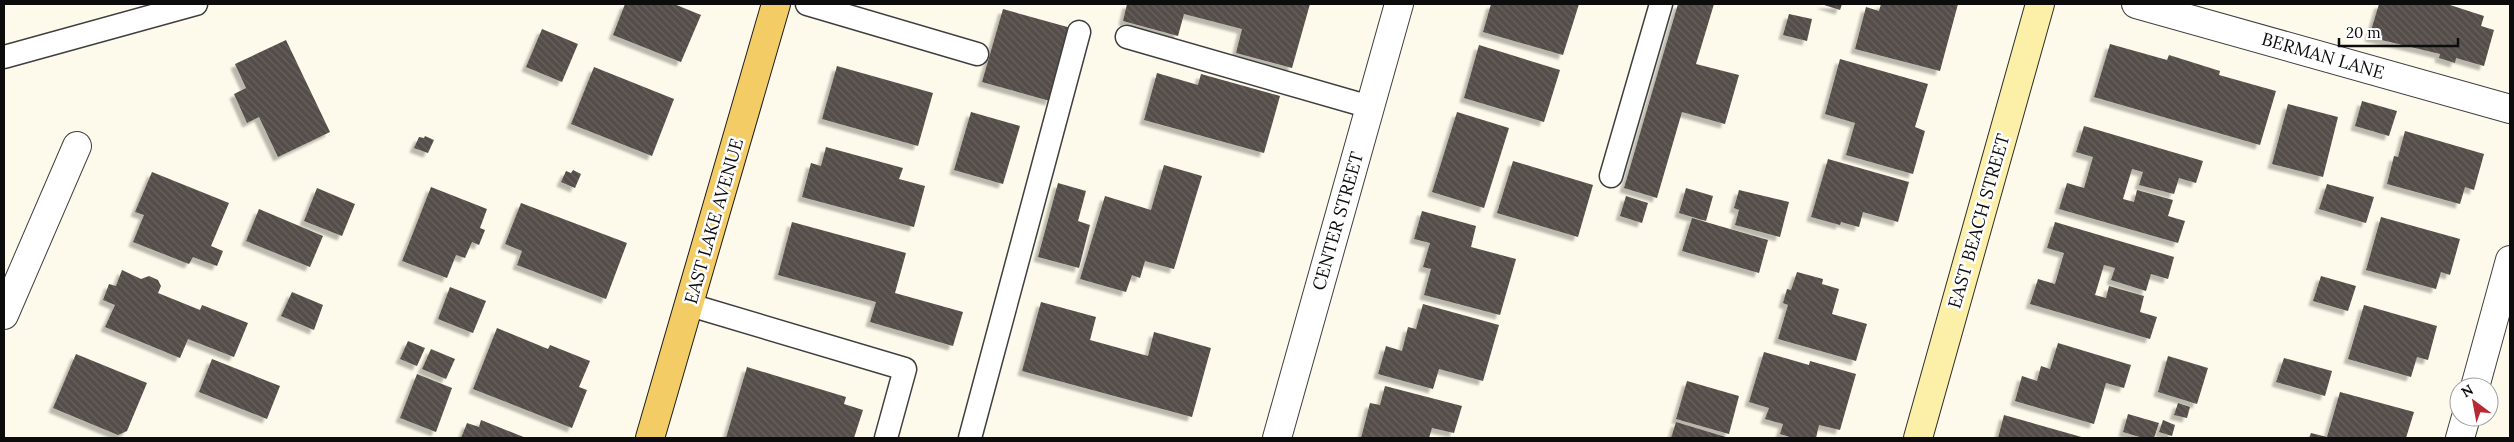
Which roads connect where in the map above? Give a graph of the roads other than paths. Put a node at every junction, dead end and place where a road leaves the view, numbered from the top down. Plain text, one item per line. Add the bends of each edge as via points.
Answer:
1 (196, 4) edge
2 (776, 4) edge
3 (807, 4) edge
4 (1399, 4) edge
5 (1661, 4) edge
6 (2040, 4) edge
7 (2136, 4) edge
8 (1079, 32) dead end
9 (1127, 37) dead end
10 (977, 54) dead end
11 (4, 57) edge
12 (1370, 107) junction
13 (2510, 109) edge
14 (77, 146) dead end
15 (1611, 176) dead end
16 (2510, 260) edge
17 (690, 305) junction
18 (4, 315) edge
19 (2478, 377) edge
20 (650, 438) edge
21 (886, 438) edge
22 (970, 438) edge
23 (1277, 438) edge
24 (1918, 438) edge

1 - 11 lane
2 - 17 main road, EAST LAKE AVENUE
3 - 10 lane
4 - 12 street, CENTER STREET
5 - 15 lane
6 - 24 street, EAST BEACH STREET
7 - 13 street, BERMAN LANE
8 - 22 lane
9 - 12 lane
12 - 23 street, CENTER STREET
14 - 18 street
16 - 19 street
17 - 20 main road, EAST LAKE AVENUE
17 - 21 lane via 905,369

